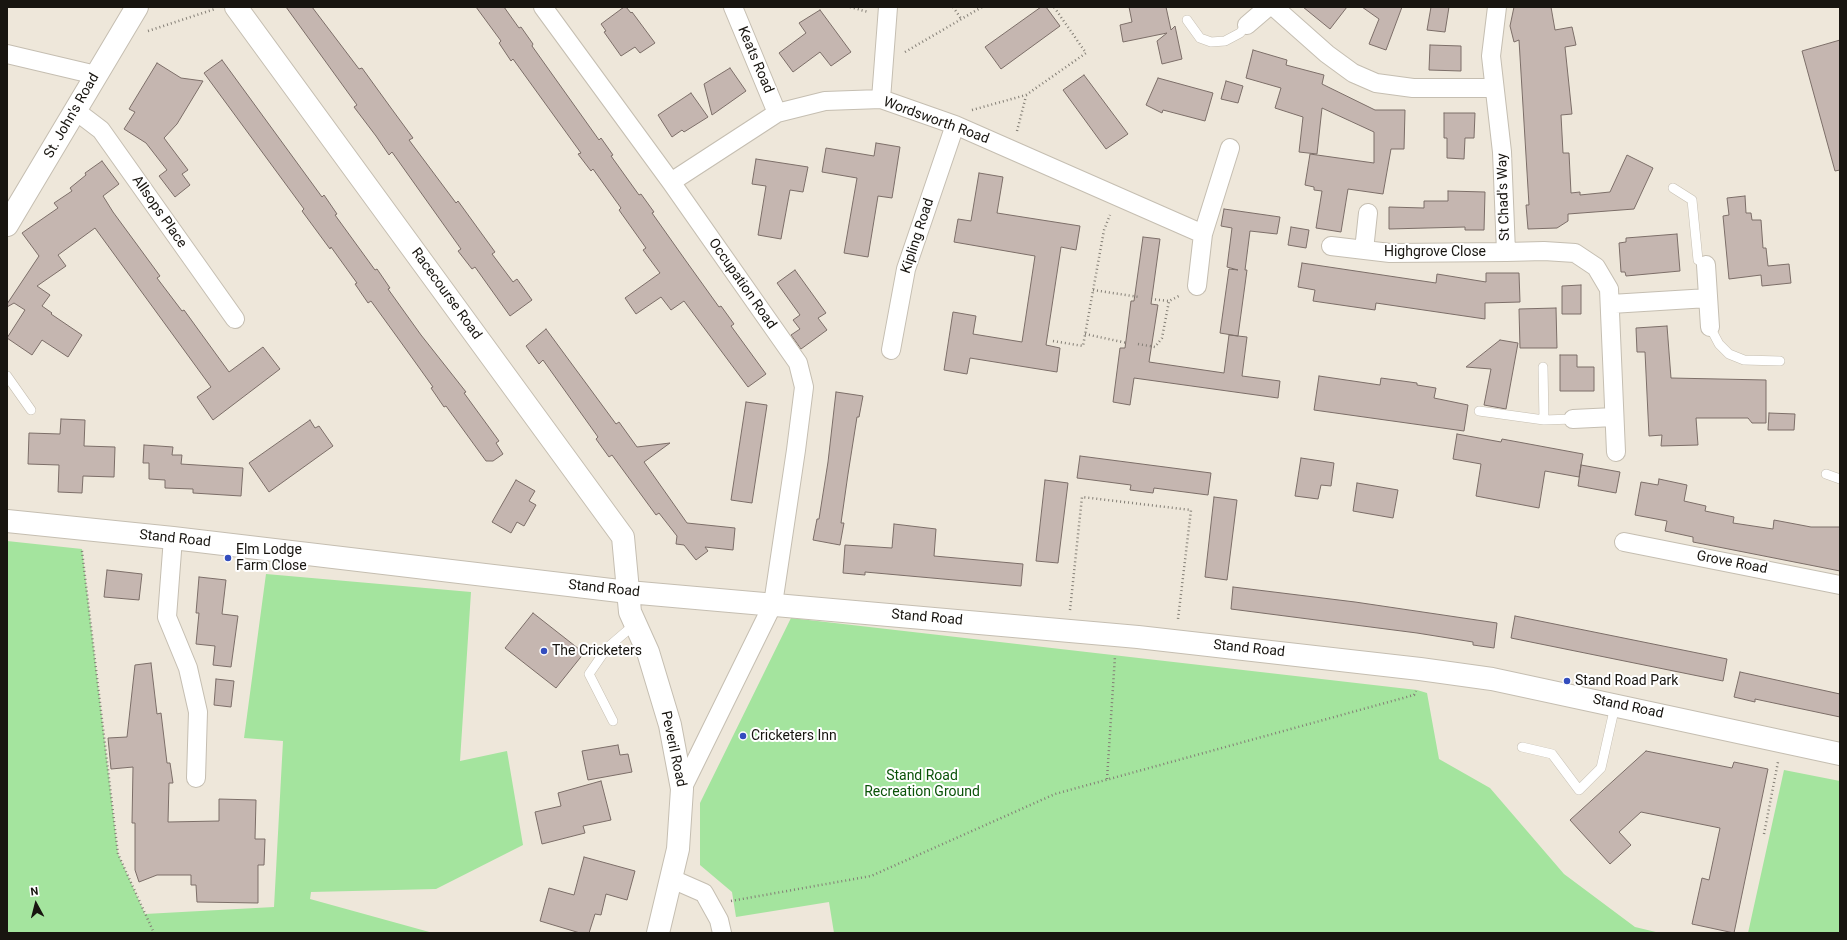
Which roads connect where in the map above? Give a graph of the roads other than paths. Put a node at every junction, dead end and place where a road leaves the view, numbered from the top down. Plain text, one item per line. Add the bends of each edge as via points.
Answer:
1 (236, 7) edge
2 (543, 7) edge
3 (733, 7) edge
4 (888, 7) edge
5 (1268, 7) edge
6 (1274, 7) edge
7 (1497, 7) edge
8 (132, 15) edge
9 (1187, 20) dead end
10 (1247, 25) joint
11 (7, 54) edge
12 (96, 75) junction
13 (1494, 88) junction
14 (881, 99) junction
15 (76, 111) junction
16 (777, 112) junction
17 (954, 125) junction
18 (1230, 148) dead end
19 (671, 182) junction
20 (1674, 188) dead end
21 (1368, 212) dead end
22 (7, 225) edge
23 (1203, 234) junction
24 (1330, 246) dead end
25 (1364, 250) junction
26 (1506, 252) junction
27 (1706, 265) joint
28 (1197, 286) road end
29 (1708, 298) junction
30 (1611, 304) junction
31 (235, 319) dead end
32 (1710, 327) joint
33 (891, 350) dead end
34 (1780, 361) dead end
35 (1543, 367) dead end
36 (7, 376) edge
37 (31, 410) dead end
38 (1479, 411) dead end
39 (1614, 417) junction
40 (1573, 419) joint
41 (1544, 420) junction
42 (1616, 452) dead end
43 (1826, 474) dead end
44 (1840, 479) edge
45 (7, 521) edge
46 (172, 538) junction
47 (1624, 542) dead end
48 (1840, 585) edge
49 (628, 592) junction
50 (773, 604) junction
51 (635, 624) junction
52 (1615, 704) junction
53 (613, 721) dead end
54 (1522, 747) dead end
55 (1840, 754) edge
56 (196, 778) dead end
57 (682, 789) junction
58 (672, 879) junction
59 (658, 933) edge
60 (722, 933) edge

1 - 49 street, Racecourse Road via 622,537
2 - 19 street, Occupation Road
3 - 16 street, Keats Road
4 - 14 street
5 - 10 street
6 - 13 street via 1327,54 1353,73 1376,83 1413,88
7 - 13 street, St Chad's Way via 1491,56
8 - 12 street, St. John's Road
9 - 10 lane via 1200,38 1211,42 1224,41 1240,33
11 - 12 street
12 - 15 street, St. John's Road
13 - 26 street, St Chad's Way via 1502,152
14 - 16 street, Wordsworth Road via 825,101
14 - 17 street, Wordsworth Road
15 - 22 street, St. John's Road
15 - 31 street, Allsops Place via 101,130
16 - 19 street, Wordsworth Road
17 - 23 street, Wordsworth Road
17 - 33 street, Kipling Road via 906,269
18 - 23 street
19 - 50 street, Occupation Road via 798,363 804,387
20 - 27 lane via 1692,200 1698,260
21 - 25 street, Highgrove Close
23 - 28 street
24 - 25 street, Highgrove Close
25 - 26 street, Highgrove Close via 1390,253
26 - 30 street, St Chad's Way via 1544,251 1575,254 1596,267 1609,289
27 - 29 street
29 - 30 street
29 - 32 street
30 - 39 street, St Chad's Way
32 - 34 lane via 1719,344 1729,354 1744,360
35 - 41 lane
36 - 37 lane
38 - 41 lane
39 - 40 street
39 - 42 street, St Chad's Way
40 - 41 lane
43 - 44 lane
45 - 46 street, Stand Road
46 - 49 street, Stand Road
46 - 56 street via 167,617 188,668 198,712
47 - 48 street, Grove Road
49 - 50 street, Stand Road
49 - 51 street, Peveril Road via 630,612
50 - 52 street, Stand Road via 1176,641 1420,669 1492,679
50 - 57 street, Occupation Road
51 - 53 lane via 607,648 589,674
51 - 57 street, Peveril Road via 648,652 670,725
52 - 54 lane via 1601,768 1579,790 1552,754
52 - 55 street, Stand Road
57 - 58 street, Peveril Road via 678,849
58 - 59 street, Peveril Road
58 - 60 street via 704,893 719,920

